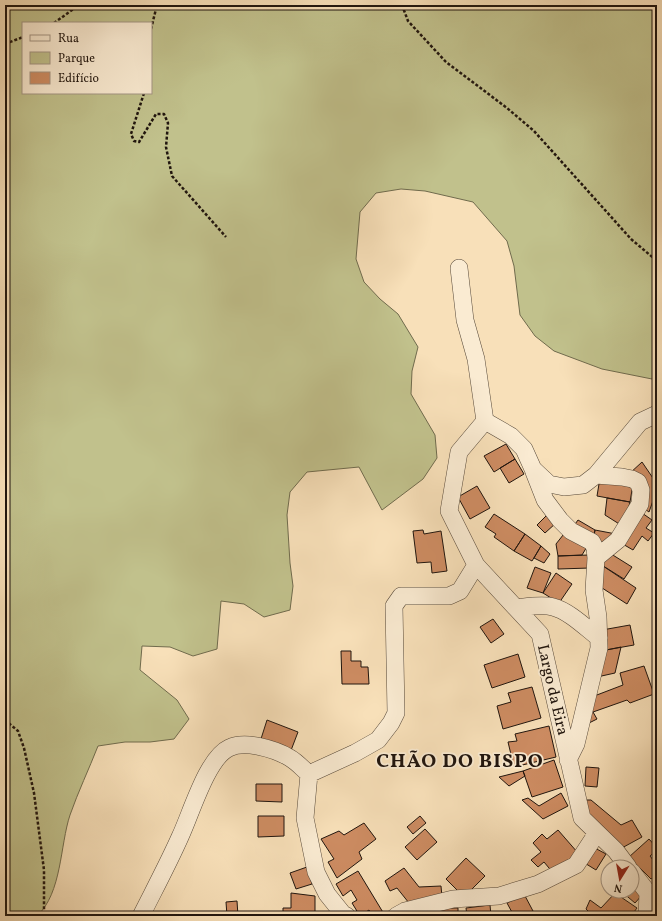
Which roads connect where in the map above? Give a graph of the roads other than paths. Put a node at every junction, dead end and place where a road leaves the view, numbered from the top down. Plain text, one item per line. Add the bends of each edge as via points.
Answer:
1 (459, 268) dead end
2 (657, 414) edge
3 (486, 420) junction
4 (533, 469) junction
5 (596, 475) junction
6 (596, 558) junction
7 (476, 565) junction
8 (516, 608) junction
9 (599, 638) junction
10 (568, 760) junction
11 (309, 774) junction
12 (597, 832) junction
13 (622, 859) edge
14 (640, 882) edge
15 (141, 916) edge
16 (347, 916) edge
17 (396, 916) edge
18 (647, 916) edge

1 - 3 street via 465,320 476,359
2 - 5 street via 640,422
3 - 4 street via 511,436 524,449
3 - 7 street, Largo da Eira via 459,452 449,511
4 - 5 street via 549,484 564,487 583,485
4 - 6 street via 547,504 571,530 592,542
5 - 6 street via 632,479 638,482 641,490 640,504 618,540
6 - 9 street via 594,590
7 - 8 street, Largo da Eira
7 - 11 street via 460,591 449,596 401,596 394,606 396,713 391,723 378,740
8 - 9 street via 553,607 575,618
8 - 10 street, Largo da Eira via 540,634
9 - 10 street via 576,744
10 - 12 street, Largo da Eira via 582,818
11 - 15 street via 291,758 258,746 243,744 230,747 219,754 209,770
11 - 16 street via 305,818 316,872 327,894
12 - 13 street, Largo da Eira
12 - 17 street via 576,865 538,884 499,896 453,899 405,911
14 - 18 street via 648,893

